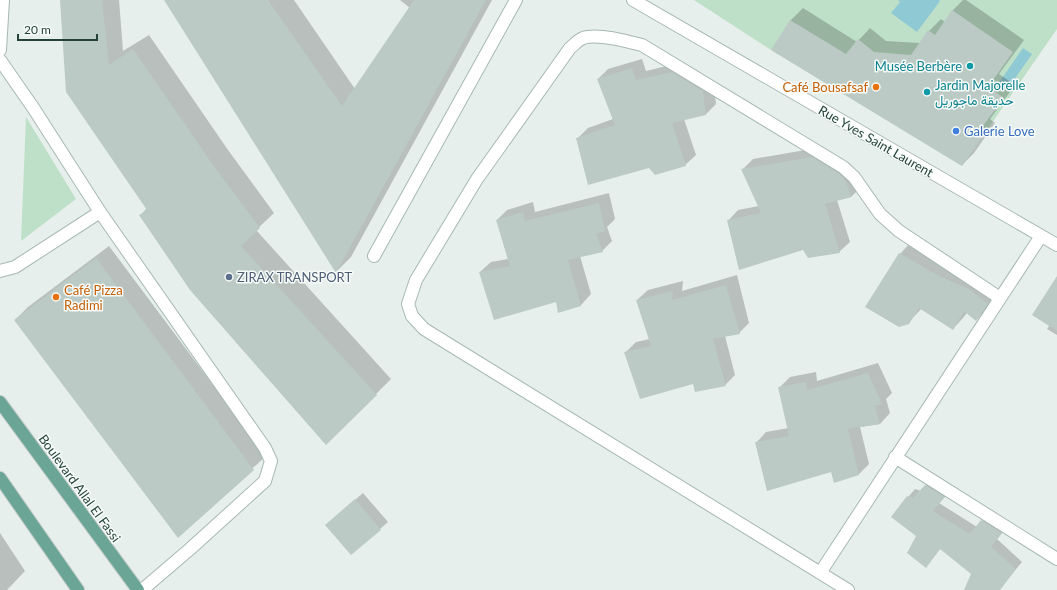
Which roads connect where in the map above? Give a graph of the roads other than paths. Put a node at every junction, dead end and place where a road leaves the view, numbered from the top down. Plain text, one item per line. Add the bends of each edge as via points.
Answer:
1 (3, 0) edge
2 (516, 0) edge
3 (633, 0) edge
4 (0, 50) edge
5 (0, 60) edge
6 (100, 212) junction
7 (1041, 236) junction
8 (1057, 245) edge
9 (374, 256) dead end
10 (0, 271) edge
11 (1000, 298) junction
12 (0, 402) edge
13 (896, 458) junction
14 (0, 478) edge
15 (1057, 559) edge
16 (820, 573) junction
17 (78, 590) edge
18 (138, 590) edge
19 (142, 590) edge
20 (848, 590) edge

1 - 4 street
2 - 9 street
3 - 7 street, Rue Yves Saint Laurent
5 - 6 street
6 - 10 street via 22,262
6 - 19 street via 260,441 271,462 265,480
7 - 8 street, Rue Yves Saint Laurent
7 - 11 street
11 - 13 street
11 - 16 street via 898,231 880,214 854,177 843,167 642,45 617,38 583,38 570,48 477,178 416,280 408,304 412,316 424,329
12 - 18 main road, Boulevard Allal El Fassi
13 - 15 street
13 - 16 street
14 - 17 main road
16 - 20 street

